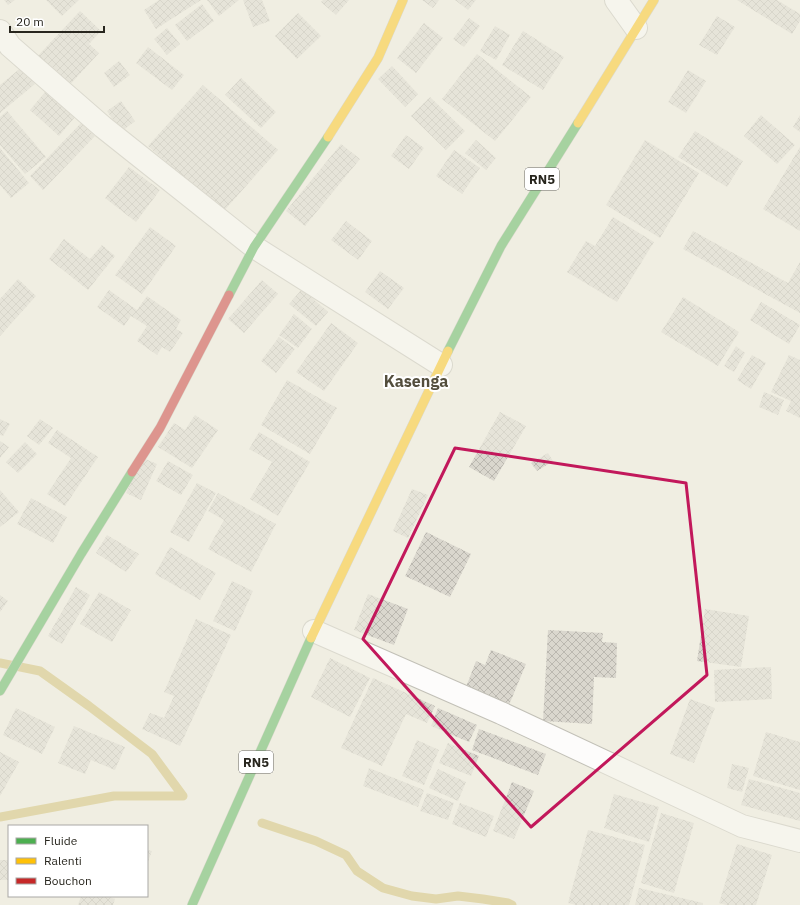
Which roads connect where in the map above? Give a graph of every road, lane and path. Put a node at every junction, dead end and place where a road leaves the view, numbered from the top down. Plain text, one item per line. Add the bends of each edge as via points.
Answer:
1 (403, 0) edge
2 (616, 0) edge
3 (654, 0) edge
4 (636, 28) junction
5 (0, 31) edge
6 (254, 247) junction
7 (441, 365) junction
8 (314, 631) junction
9 (0, 691) edge
10 (800, 840) edge
11 (192, 905) edge

1 - 6 main road via 378,58
2 - 4 street
3 - 4 main road, RN5
4 - 7 main road, RN5 via 501,246
5 - 6 street via 10,46 103,127
6 - 7 street
6 - 9 main road via 160,428
7 - 8 main road, RN5
8 - 10 street via 501,713 742,826
8 - 11 main road, RN5

